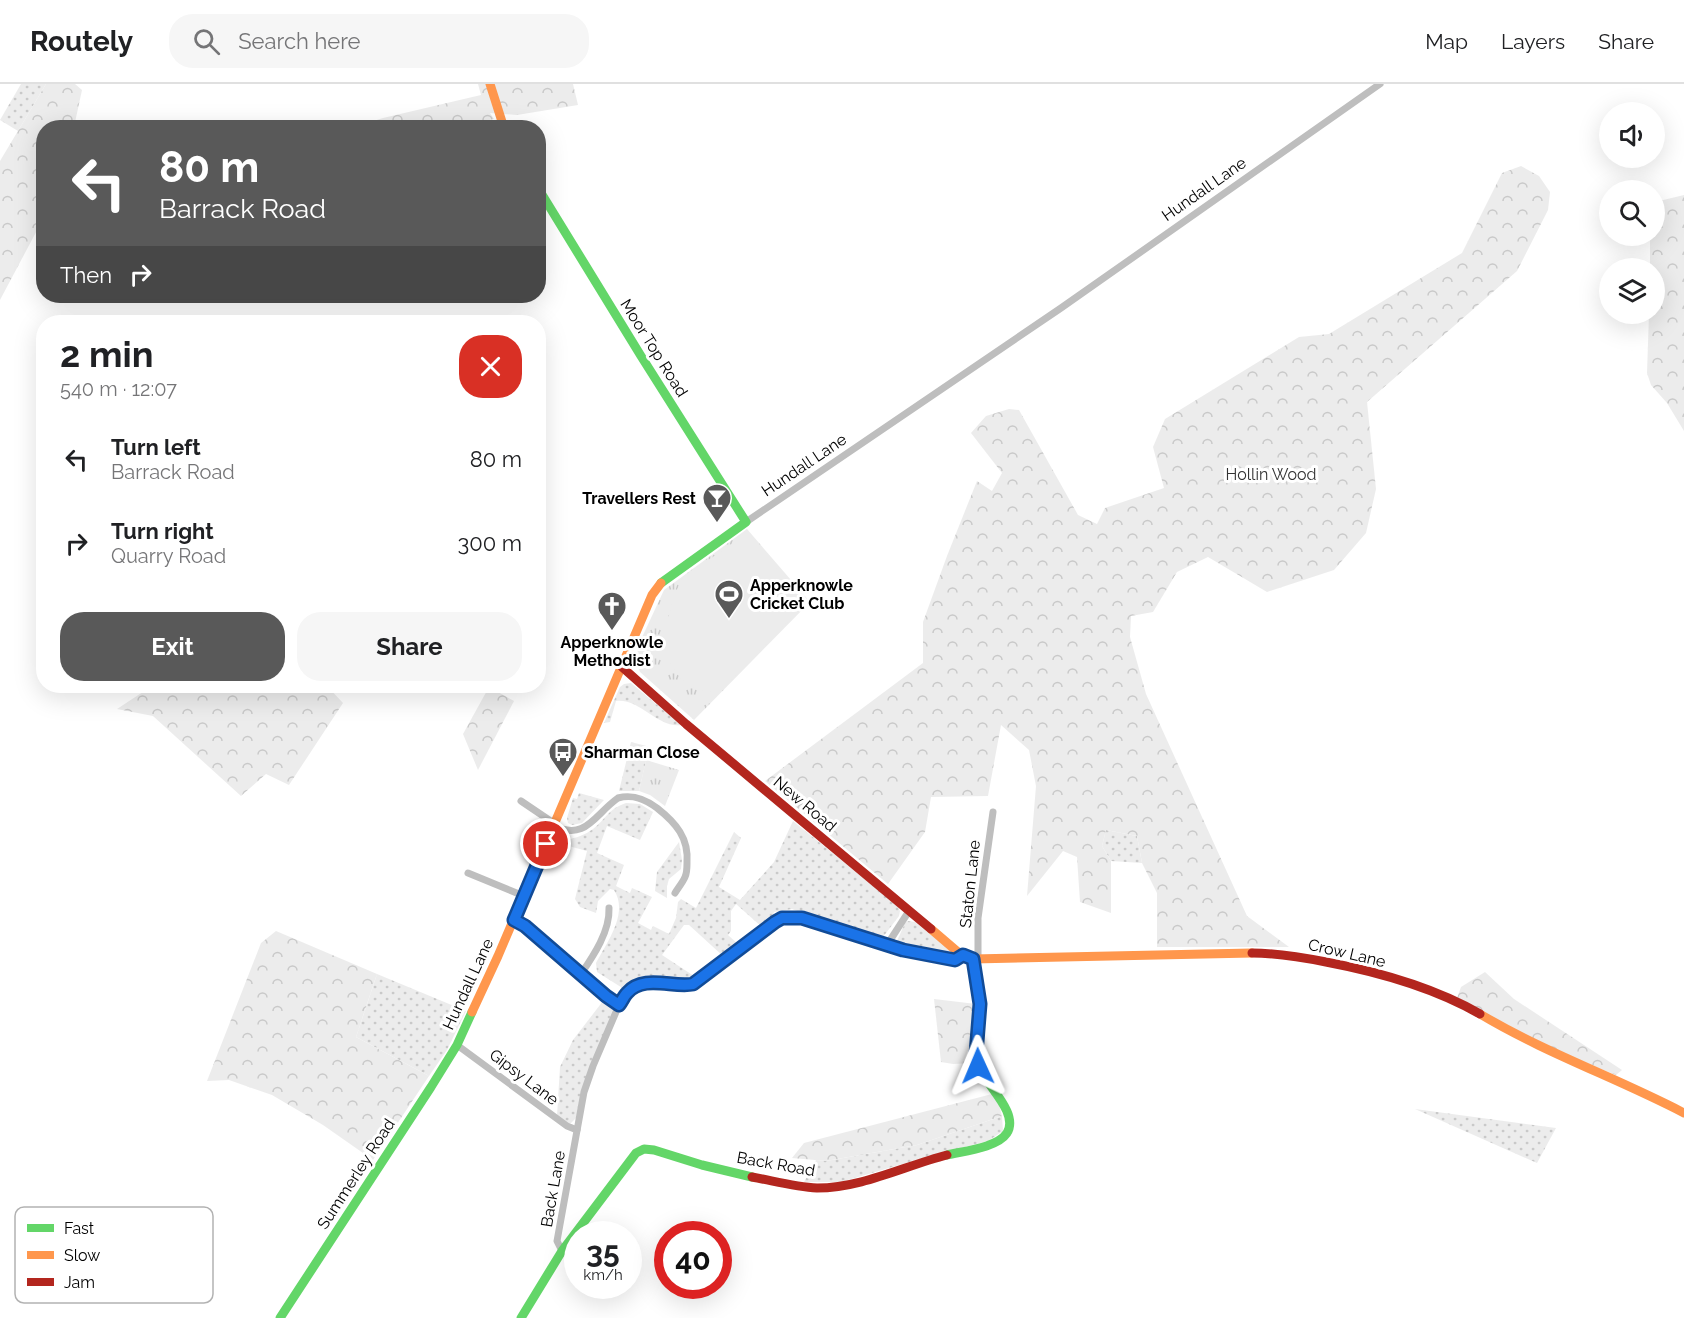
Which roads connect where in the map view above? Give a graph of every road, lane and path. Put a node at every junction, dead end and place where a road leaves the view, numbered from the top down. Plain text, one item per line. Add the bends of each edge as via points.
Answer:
1 (490, 84) edge
2 (1380, 84) edge
3 (501, 120) edge
4 (546, 201) edge
5 (746, 522) junction
6 (621, 667) junction
7 (521, 801) dead end
8 (993, 812) dead end
9 (554, 825) junction
10 (468, 873) dead end
11 (672, 882) dead end
12 (524, 896) junction
13 (609, 908) dead end
14 (909, 910) junction
15 (514, 920) junction
16 (887, 945) junction
17 (963, 955) junction
18 (975, 959) junction
19 (581, 974) junction
20 (619, 1005) junction
21 (456, 1045) junction
22 (1684, 1113) edge
23 (577, 1130) junction
24 (562, 1251) junction
25 (280, 1318) edge
26 (521, 1318) edge

1 - 3 street
2 - 5 street, Hundall Lane via 1052,315
4 - 5 street, Moor Top Road
5 - 6 street, Hundall Lane via 660,584
6 - 9 street, Hundall Lane
6 - 14 street, New Road
7 - 9 street
8 - 18 street, Staton Lane
9 - 11 street via 566,831 579,830 618,798 643,799 670,819 686,843 685,877 677,889
9 - 12 street, Hundall Lane
10 - 12 street
12 - 15 street, Hundall Lane
13 - 19 street via 606,928
14 - 16 street
14 - 17 street, New Road
15 - 19 street
15 - 21 street, Hundall Lane
16 - 17 street via 939,958 955,960
16 - 20 street via 802,918 782,918 693,984 641,984 627,993
17 - 18 street, New Road
18 - 22 street, Crow Lane via 1257,953 1285,954 1359,968 1450,997 1508,1031
18 - 24 street, Back Road via 980,1004 978,1066 1007,1112 1007,1135 984,1147 830,1187 774,1182 643,1149
19 - 20 street
20 - 23 street, Back Lane via 584,1092
21 - 23 street, Gipsy Lane
21 - 25 street, Summerley Road
23 - 24 street, Back Lane via 557,1241
24 - 26 street

